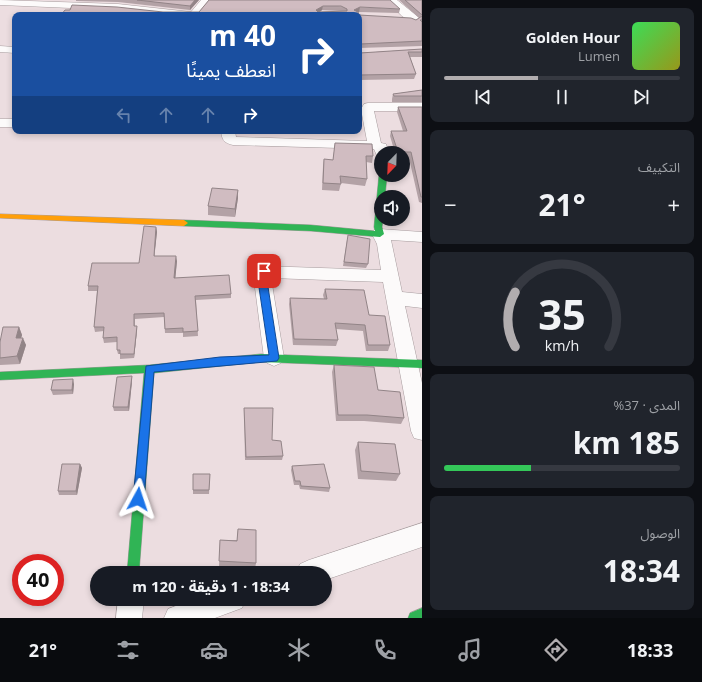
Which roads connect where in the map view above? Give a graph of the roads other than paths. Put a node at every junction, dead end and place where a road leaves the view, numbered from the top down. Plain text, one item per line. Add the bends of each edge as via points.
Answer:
1 (206, 0) edge
2 (391, 0) edge
3 (0, 2) edge
4 (132, 4) edge
5 (153, 12) edge
6 (196, 12) edge
7 (397, 17) edge
8 (412, 18) junction
9 (422, 25) edge
10 (0, 49) edge
11 (12, 50) edge
12 (422, 107) edge
13 (0, 123) edge
14 (12, 123) edge
15 (228, 134) edge
16 (377, 146) edge
17 (374, 149) edge
18 (382, 182) edge
19 (0, 216) edge
20 (380, 234) junction
21 (422, 237) edge
22 (391, 276) junction
23 (394, 298) junction
24 (422, 301) edge
25 (274, 358) junction
26 (416, 364) edge
27 (149, 369) junction
28 (0, 376) edge
29 (422, 431) edge
30 (422, 534) edge
31 (134, 566) edge
32 (329, 566) edge
33 (130, 606) edge
34 (212, 606) edge
35 (422, 615) edge
36 (129, 618) edge
37 (177, 618) edge
38 (414, 618) edge

1 - 6 street
2 - 8 street
3 - 4 street
4 - 5 street
7 - 8 street
8 - 9 street
10 - 11 street
12 - 16 street via 368,107
13 - 14 street
15 - 17 street via 229,139 233,141
18 - 20 main road via 378,227
19 - 20 main road via 310,228
20 - 21 street
20 - 22 street via 385,244
22 - 23 street
22 - 25 street via 262,272
23 - 24 street
23 - 26 street
25 - 26 main road
25 - 27 main road
26 - 29 street
27 - 28 main road
27 - 31 main road
30 - 32 street
33 - 36 street
34 - 37 street
35 - 38 main road

